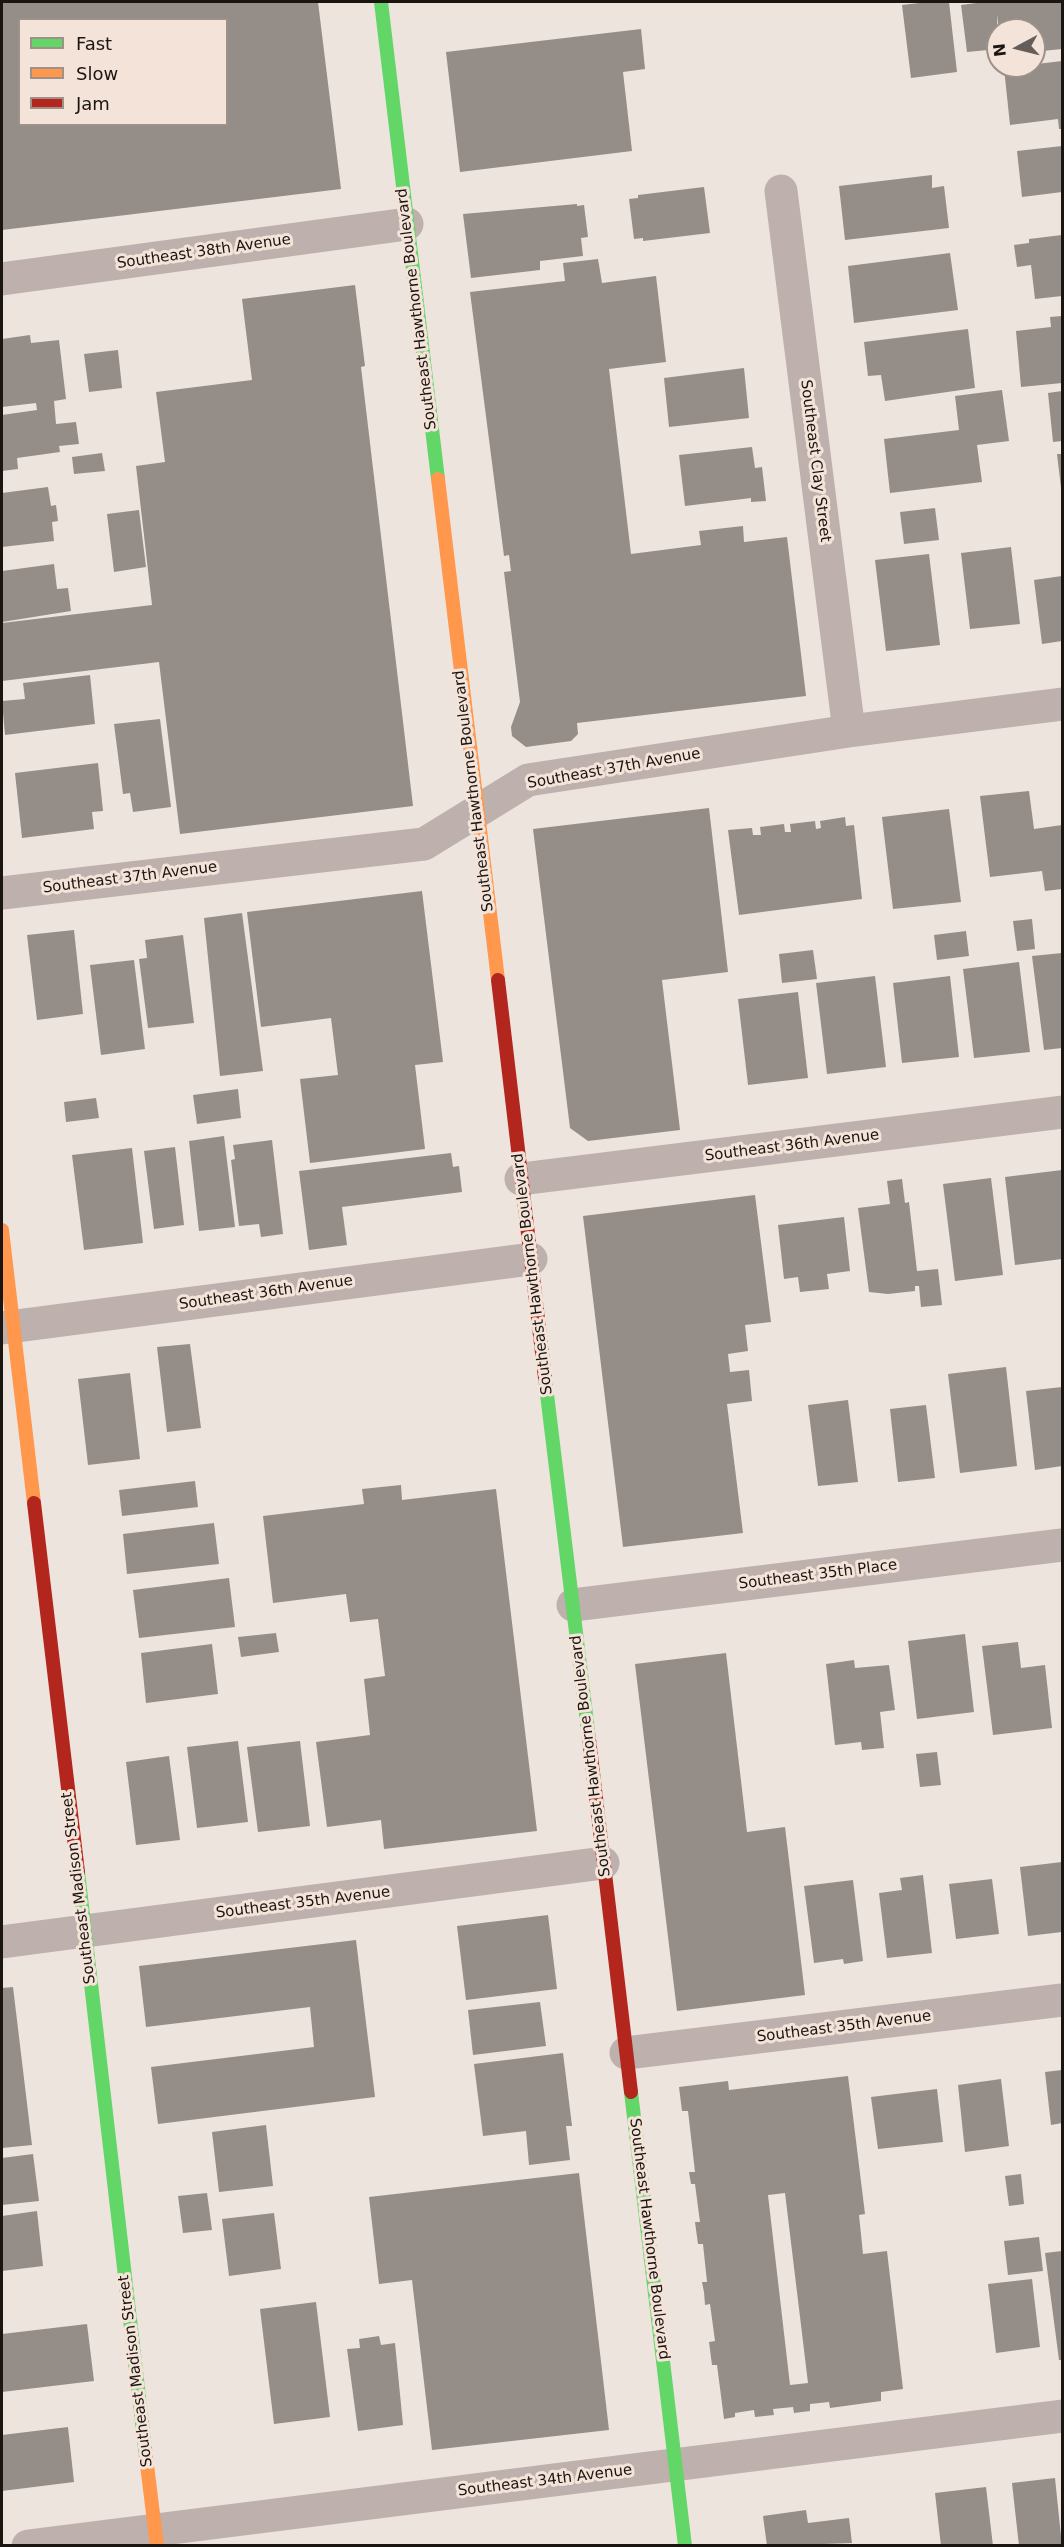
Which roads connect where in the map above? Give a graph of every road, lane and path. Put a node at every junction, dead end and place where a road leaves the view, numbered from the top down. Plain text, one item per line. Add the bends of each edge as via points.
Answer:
1 (381, 2) edge
2 (781, 191) dead end
3 (407, 224) junction
4 (2, 279) edge
5 (1062, 704) edge
6 (849, 731) junction
7 (477, 810) junction
8 (2, 893) edge
9 (1062, 1112) edge
10 (521, 1179) junction
11 (2, 1230) edge
12 (531, 1259) junction
13 (7, 1327) edge
14 (1062, 1545) edge
15 (573, 1605) junction
16 (603, 1863) junction
17 (84, 1932) junction
18 (2, 1942) edge
19 (1062, 2000) edge
20 (626, 2053) junction
21 (1062, 2416) edge
22 (675, 2464) junction
23 (156, 2538) edge
24 (28, 2546) edge
25 (685, 2546) edge

1 - 3 main road, Southeast Hawthorne Boulevard
2 - 6 street, Southeast Clay Street
3 - 4 street, Southeast 38th Avenue
3 - 7 main road, Southeast Hawthorne Boulevard
5 - 6 street, Southeast 37th Avenue
6 - 7 street, Southeast 37th Avenue via 528,780
7 - 8 street, Southeast 37th Avenue via 424,844
7 - 10 main road, Southeast Hawthorne Boulevard
9 - 10 street, Southeast 36th Avenue
10 - 12 main road, Southeast Hawthorne Boulevard
11 - 13 main road, Southeast Madison Street
12 - 13 street, Southeast 36th Avenue
12 - 15 main road, Southeast Hawthorne Boulevard
13 - 17 main road, Southeast Madison Street
14 - 15 street, Southeast 35th Place
15 - 16 main road, Southeast Hawthorne Boulevard
16 - 17 street, Southeast 35th Avenue
16 - 20 main road, Southeast Hawthorne Boulevard
17 - 18 street, Southeast 35th Avenue
17 - 23 main road, Southeast Madison Street
19 - 20 street, Southeast 35th Avenue
20 - 22 main road, Southeast Hawthorne Boulevard
21 - 22 street, Southeast 34th Avenue
22 - 23 street, Southeast 34th Avenue
22 - 25 main road, Southeast Hawthorne Boulevard
23 - 24 street, Southeast 34th Avenue

